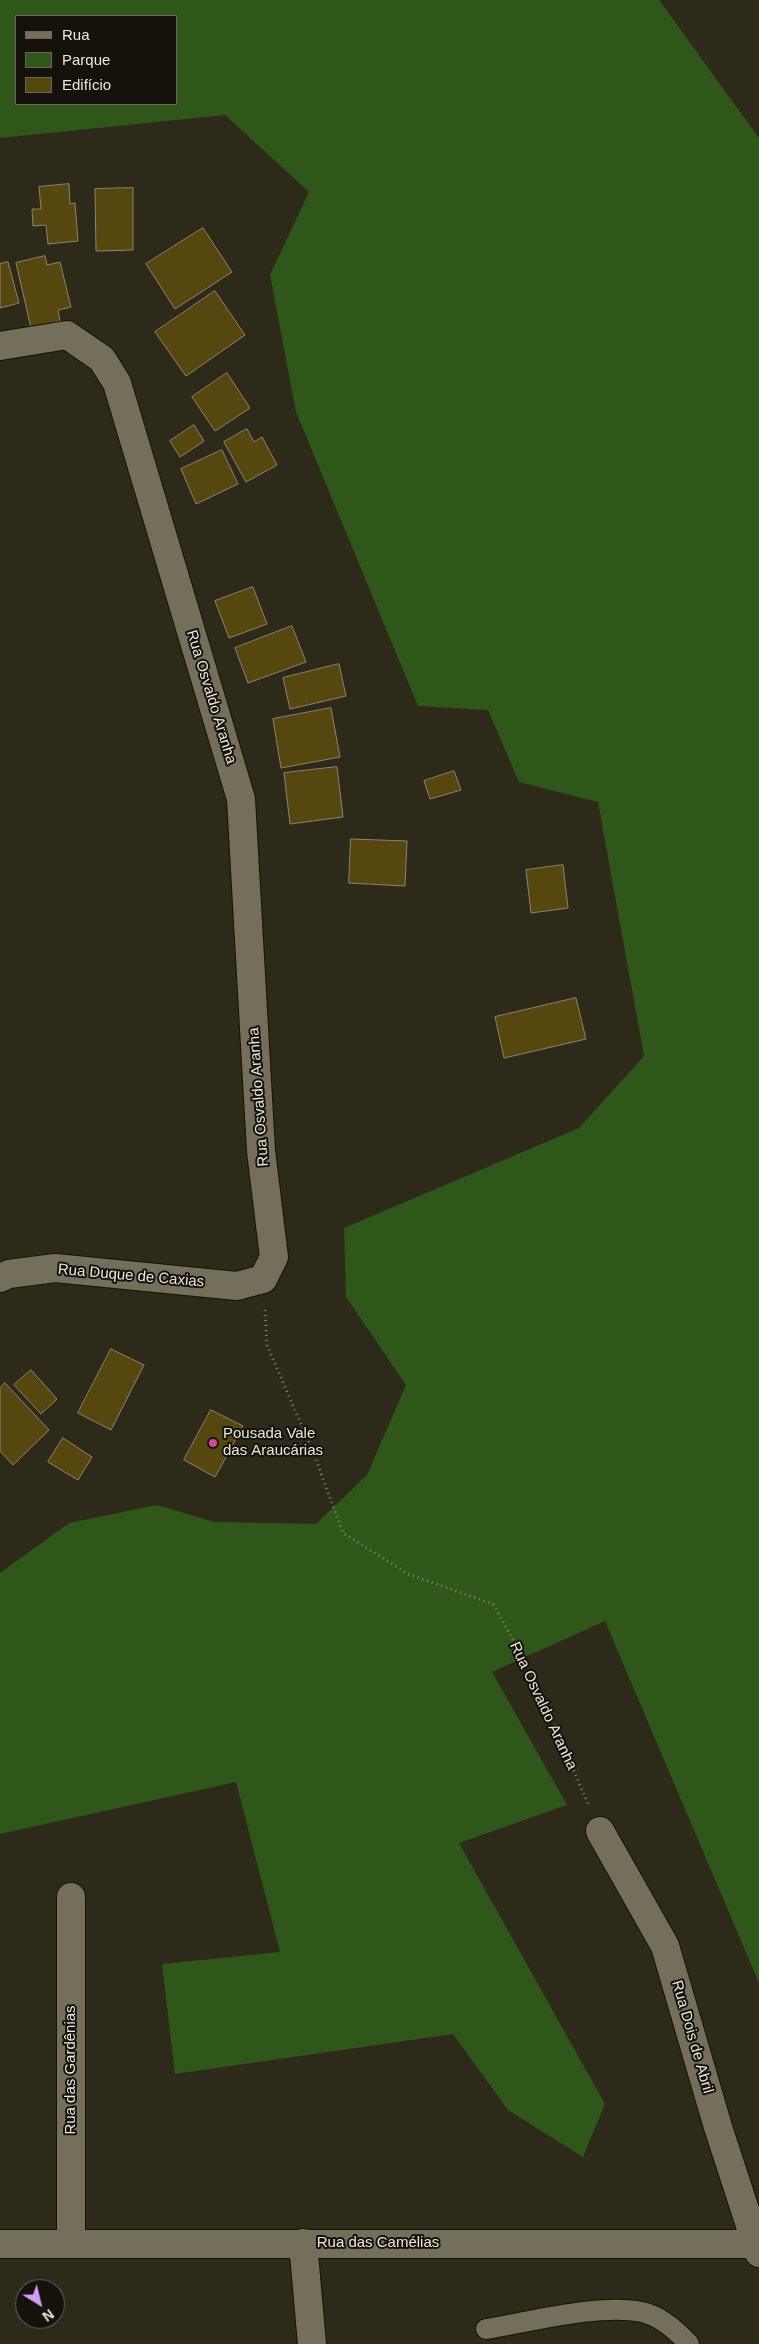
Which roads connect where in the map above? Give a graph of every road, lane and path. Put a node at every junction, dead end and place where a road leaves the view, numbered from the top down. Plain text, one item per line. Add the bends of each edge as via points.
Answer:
1 (0, 346) edge
2 (0, 1278) edge
3 (263, 1279) junction
4 (600, 1831) joint
5 (71, 1897) dead end
6 (71, 2243) junction
7 (303, 2243) junction
8 (0, 2244) edge
9 (757, 2249) edge
10 (486, 2329) dead end
11 (312, 2344) edge
12 (689, 2344) edge

1 - 3 street, Rua Osvaldo Aranha via 67,335 102,359 118,383 242,800 261,1151 274,1257
2 - 3 street, Rua Duque de Caxias via 55,1268 237,1286
3 - 4 path, Rua Osvaldo Aranha via 267,1345 315,1457 343,1533 408,1574 493,1604 534,1678
4 - 9 street, Rua Dois de Abril via 665,1946
5 - 6 street, Rua das Gardênias
6 - 7 street, Rua das Camélias
6 - 8 street, Rua das Camélias
7 - 9 street, Rua das Camélias
7 - 11 street
10 - 12 lane via 601,2310 643,2312 673,2328

